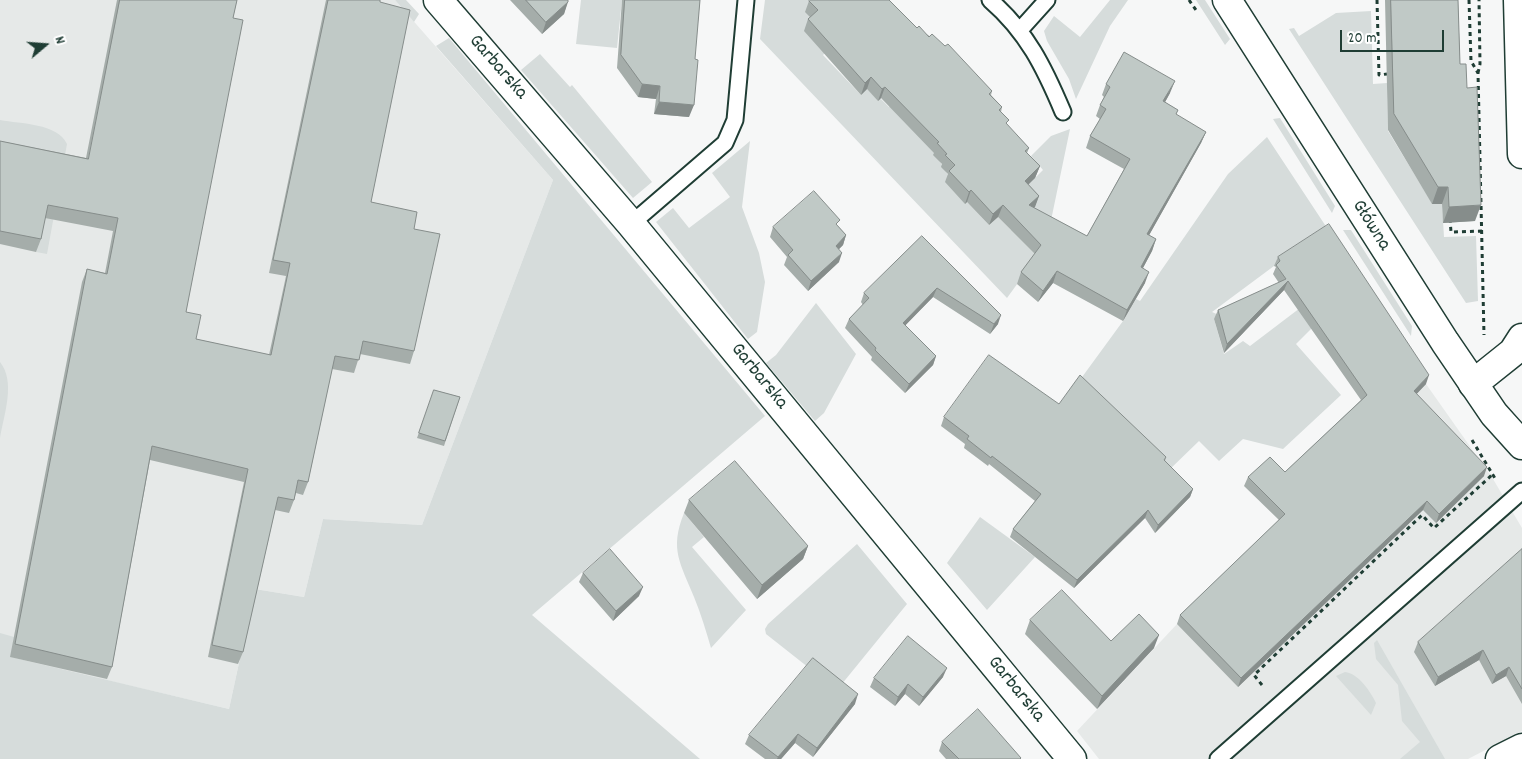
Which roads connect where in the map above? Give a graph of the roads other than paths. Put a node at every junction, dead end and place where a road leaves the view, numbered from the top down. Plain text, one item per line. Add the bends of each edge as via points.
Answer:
1 (438, 0) edge
2 (746, 0) edge
3 (990, 0) edge
4 (1047, 0) edge
5 (1227, 0) edge
6 (1518, 0) edge
7 (1020, 30) junction
8 (1062, 112) dead end
9 (1522, 154) edge
10 (631, 224) junction
11 (1522, 338) edge
12 (1472, 384) junction
13 (1522, 445) edge
14 (1522, 491) edge
15 (1522, 748) edge
16 (1072, 759) edge
17 (1218, 759) edge
18 (1500, 759) edge

1 - 10 street, Garbarska
2 - 10 lane via 735,120 731,133 725,143
3 - 7 lane
4 - 7 lane
5 - 12 street, Główna
6 - 9 street
7 - 8 lane via 1041,64
10 - 16 street, Garbarska
11 - 12 street via 1513,352
12 - 13 street, Główna
14 - 17 lane
15 - 18 street

